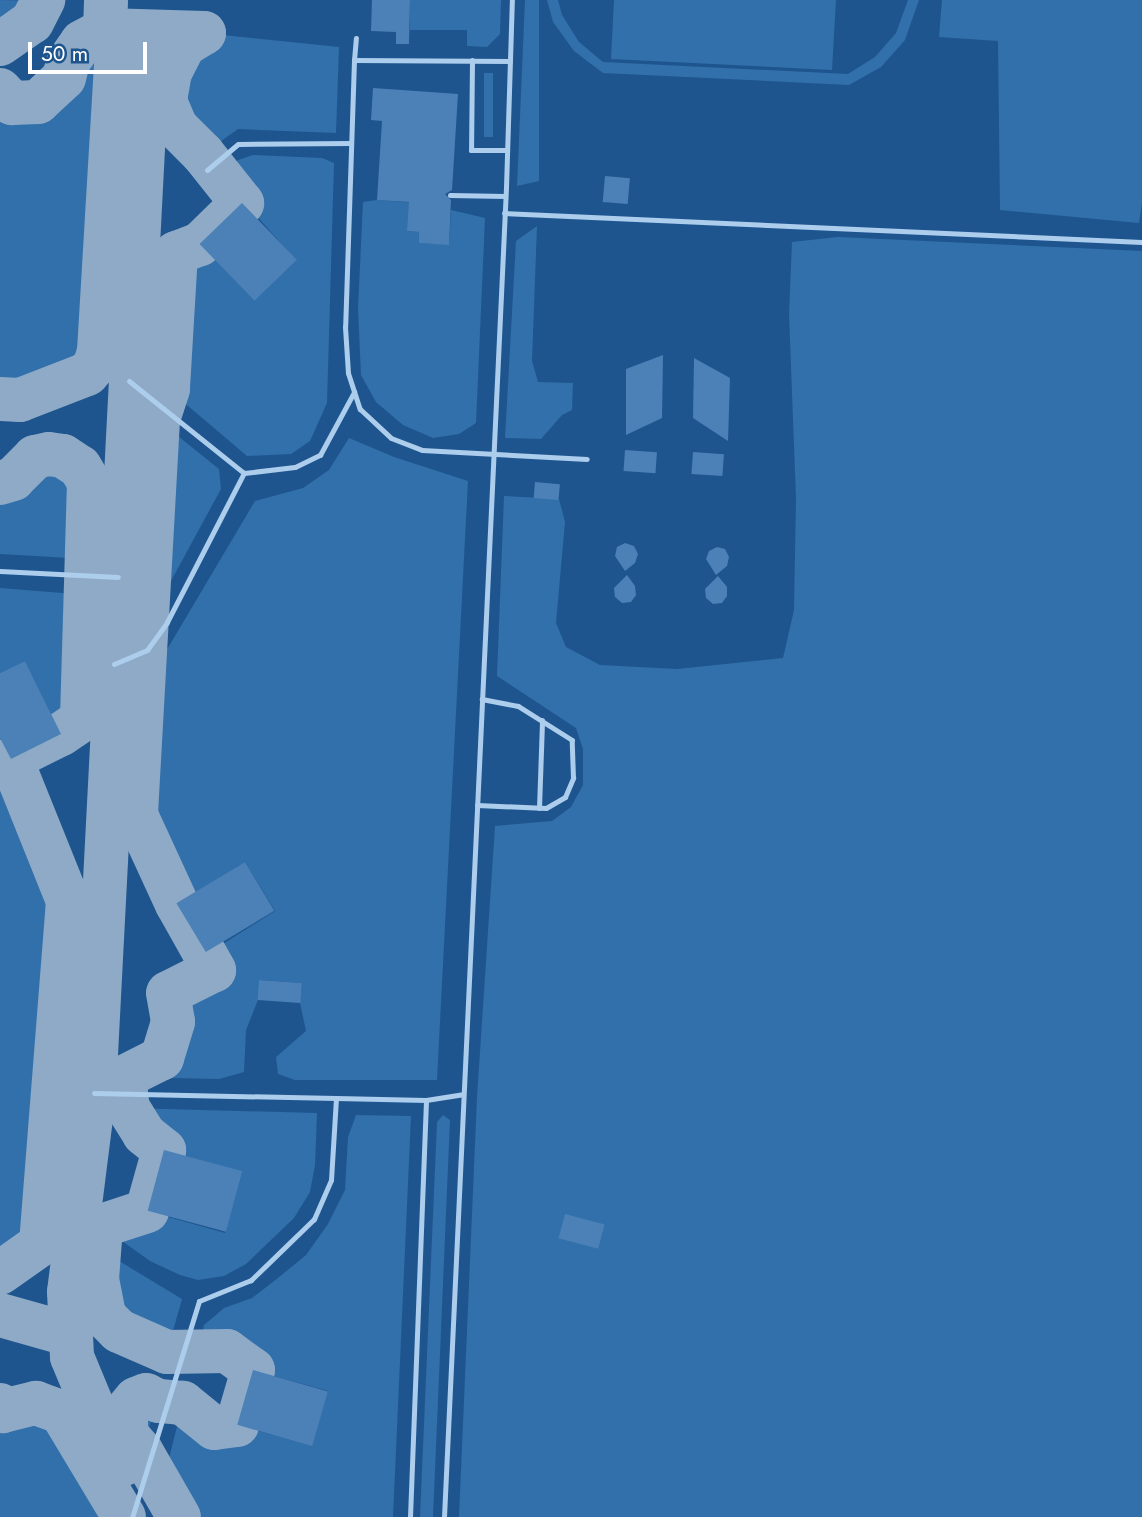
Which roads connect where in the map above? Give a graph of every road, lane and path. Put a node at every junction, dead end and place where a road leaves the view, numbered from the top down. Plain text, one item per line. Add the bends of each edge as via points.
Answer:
1 (512, 0) edge
2 (356, 38) dead end
3 (354, 60) junction
4 (472, 61) junction
5 (510, 61) junction
6 (351, 144) junction
7 (507, 150) junction
8 (206, 170) dead end
9 (450, 195) dead end
10 (505, 196) junction
11 (505, 213) junction
12 (1142, 242) edge
13 (129, 381) dead end
14 (354, 392) junction
15 (493, 456) junction
16 (587, 459) dead end
17 (244, 473) junction
18 (0, 571) edge
19 (118, 577) dead end
20 (114, 664) dead end
21 (482, 699) junction
22 (542, 720) junction
23 (477, 805) junction
24 (538, 808) junction
25 (94, 1093) dead end
26 (463, 1094) junction
27 (336, 1098) junction
28 (426, 1100) junction
29 (132, 1517) edge
30 (410, 1517) edge
31 (444, 1517) edge

1 - 5 lane
2 - 3 lane
3 - 4 lane
3 - 6 lane
4 - 5 lane
4 - 7 lane via 471,150
5 - 7 lane
6 - 8 lane via 238,144
6 - 14 lane via 345,327
7 - 10 lane
9 - 10 lane
10 - 11 lane
11 - 12 lane
11 - 15 lane
13 - 17 lane
14 - 15 lane via 360,409 391,438 422,450
14 - 17 lane via 320,455 295,467
15 - 16 lane
15 - 21 lane
17 - 20 lane via 167,622 147,650
18 - 19 lane
21 - 22 lane via 518,706
21 - 23 lane
22 - 24 lane
22 - 24 lane via 572,740 573,778 565,797
23 - 24 lane
23 - 26 lane
25 - 27 lane
26 - 28 lane
26 - 31 lane
27 - 28 lane
27 - 29 lane via 331,1180 314,1219 251,1280 199,1301
28 - 30 lane

